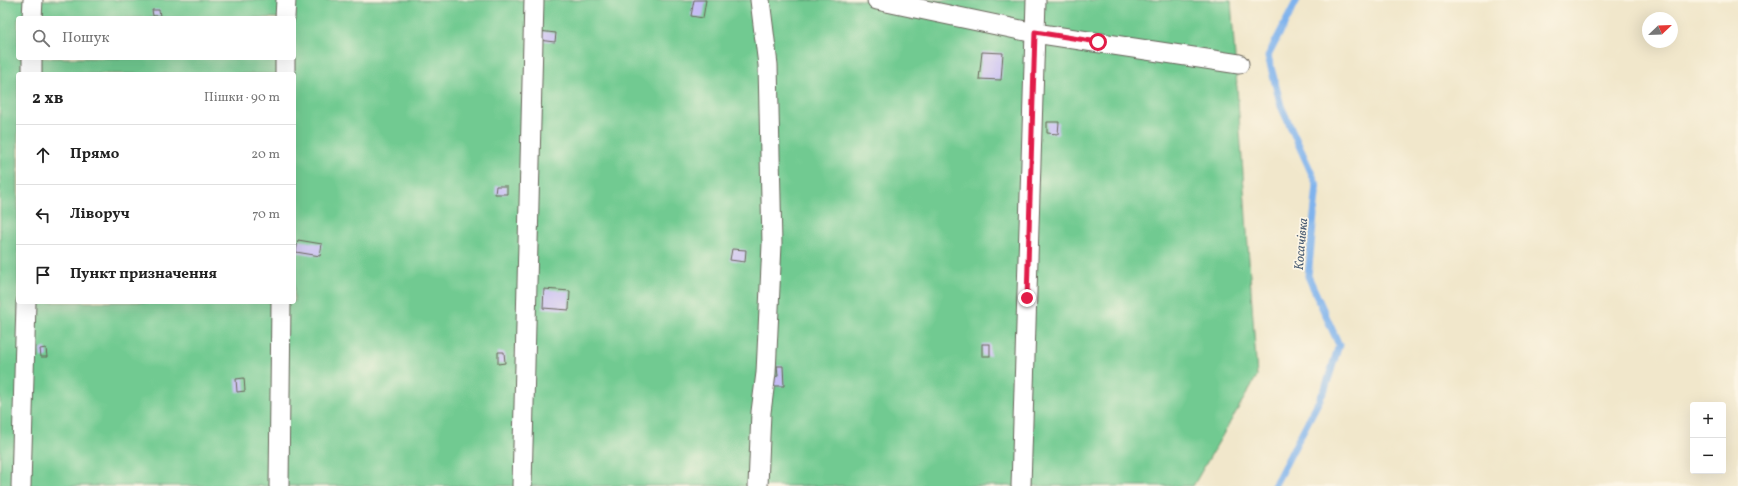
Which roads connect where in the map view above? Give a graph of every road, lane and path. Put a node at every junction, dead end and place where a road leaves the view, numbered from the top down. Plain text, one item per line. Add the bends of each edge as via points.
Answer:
1 (32, 0) edge
2 (286, 0) edge
3 (534, 0) edge
4 (760, 0) edge
5 (877, 0) edge
6 (1036, 0) edge
7 (32, 16) edge
8 (285, 16) edge
9 (1035, 32) junction
10 (32, 60) edge
11 (285, 60) edge
12 (1239, 64) dead end
13 (32, 72) edge
14 (284, 72) edge
15 (26, 304) edge
16 (282, 304) edge
17 (21, 486) edge
18 (279, 486) edge
19 (522, 486) edge
20 (758, 486) edge
21 (1021, 486) edge

1 - 7 street
2 - 8 street
3 - 19 street
4 - 20 street via 768,65 772,244
5 - 9 street
6 - 9 street
9 - 12 street
9 - 21 street
10 - 13 street
11 - 14 street
15 - 17 street
16 - 18 street

